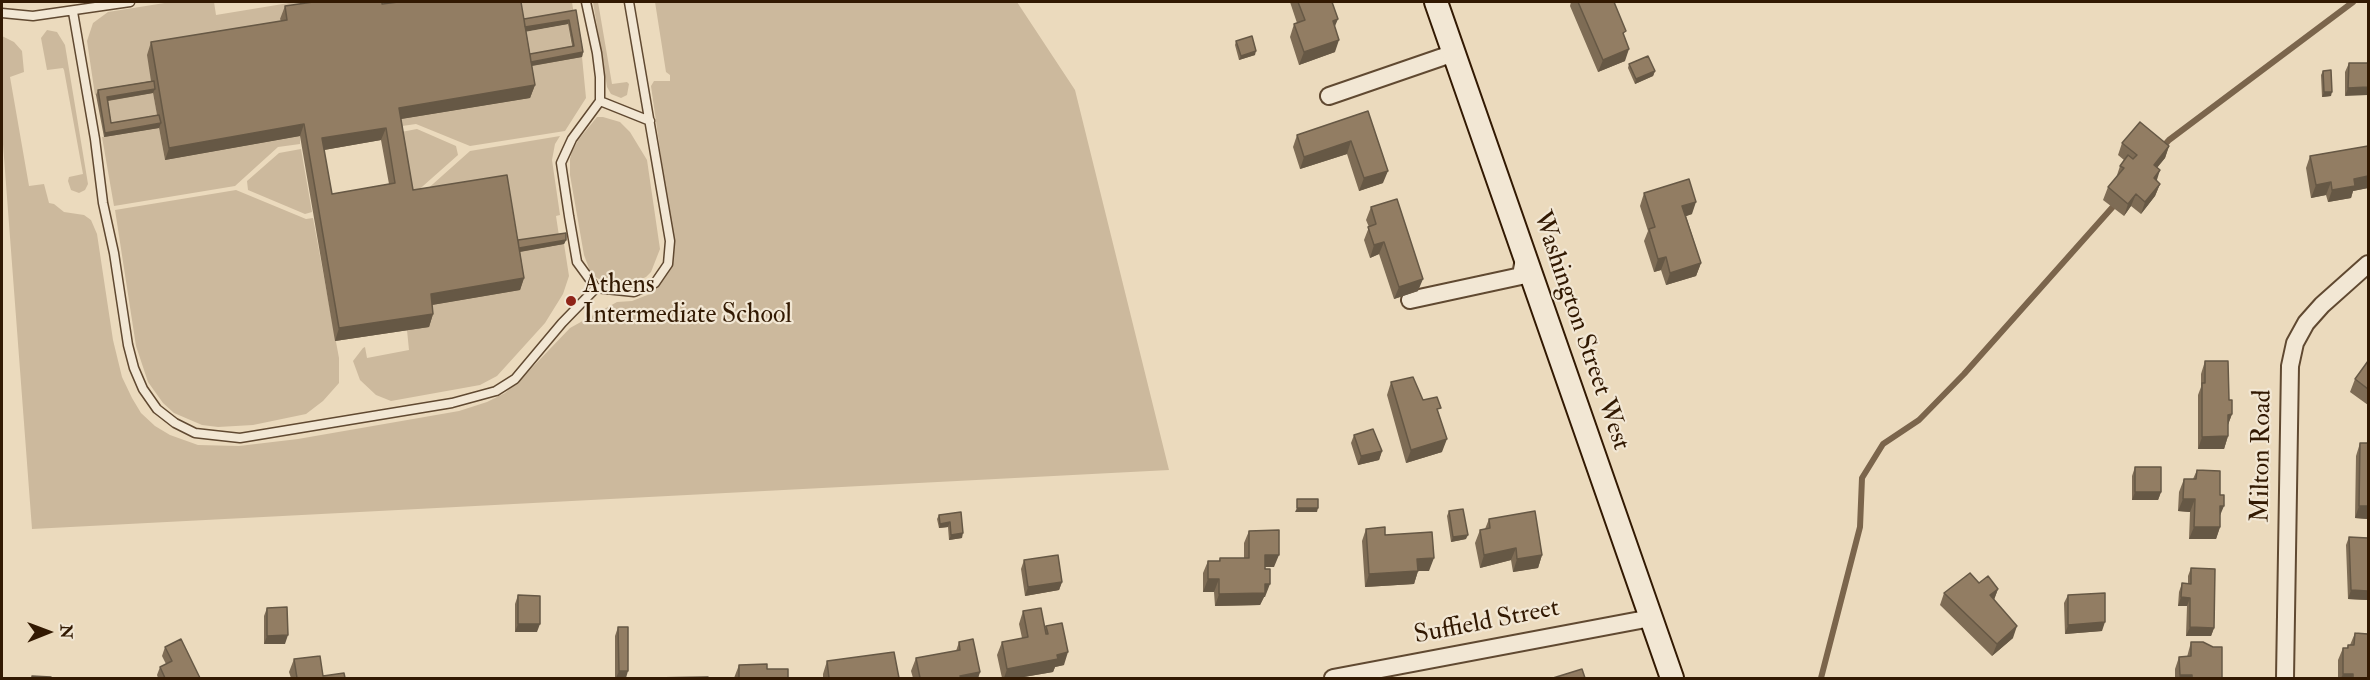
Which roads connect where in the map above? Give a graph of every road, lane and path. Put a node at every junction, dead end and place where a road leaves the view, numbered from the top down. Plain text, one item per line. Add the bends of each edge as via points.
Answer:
1 (130, 2) edge
2 (586, 2) edge
3 (629, 2) edge
4 (1436, 2) edge
5 (73, 12) junction
6 (2, 13) edge
7 (1454, 53) junction
8 (1329, 96) dead end
9 (600, 101) junction
10 (650, 121) junction
11 (1524, 258) junction
12 (2368, 264) edge
13 (596, 288) junction
14 (1410, 300) dead end
15 (1651, 618) junction
16 (1333, 678) edge
17 (1672, 678) edge
18 (2285, 678) edge

1 - 5 lane
2 - 9 lane via 597,53
3 - 10 lane
4 - 7 street, Washington Street West
5 - 6 lane via 33,16
5 - 13 lane via 128,345 143,389 157,409 175,423 195,433 240,438 452,403 496,391 515,379
7 - 8 street
7 - 11 street, Washington Street West
9 - 10 lane
9 - 13 lane via 572,139 561,164 577,262
10 - 13 lane via 670,241 668,264 655,283 634,292
11 - 14 street via 1521,276
11 - 15 street, Washington Street West
12 - 18 street, Milton Road via 2306,323 2295,343 2290,366
15 - 16 street, Suffield Street
15 - 17 street, Washington Street West

